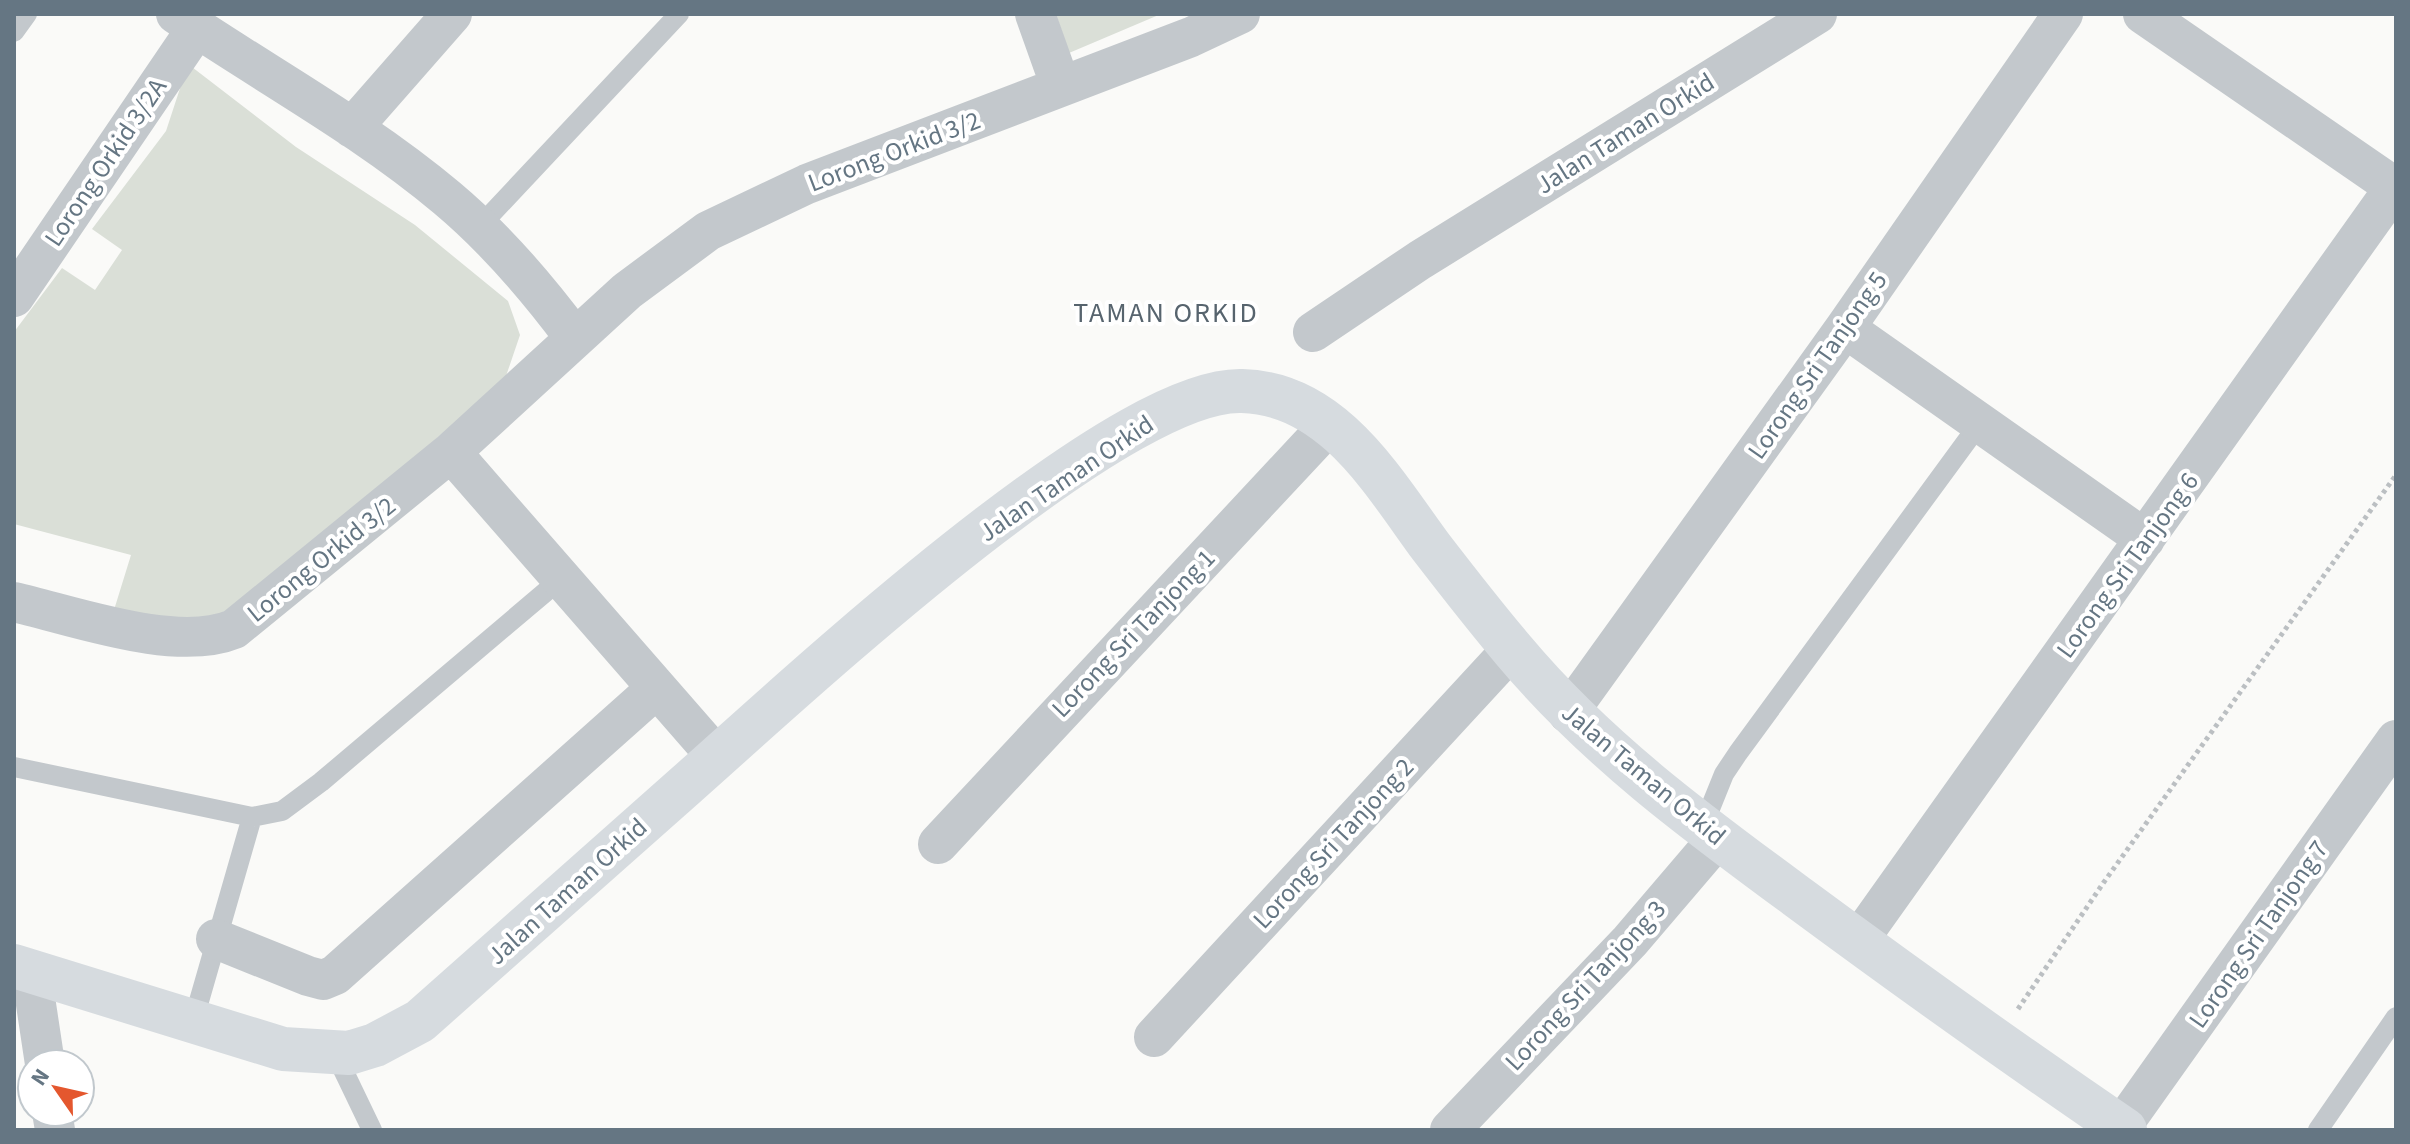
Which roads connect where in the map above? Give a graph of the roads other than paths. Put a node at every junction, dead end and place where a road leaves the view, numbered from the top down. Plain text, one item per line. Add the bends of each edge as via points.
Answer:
1 (27, 14) edge
2 (452, 14) edge
3 (679, 14) edge
4 (1035, 14) edge
5 (1240, 14) edge
6 (1817, 14) edge
7 (2063, 14) edge
8 (2143, 14) edge
9 (187, 21) edge
10 (14, 32) edge
11 (1061, 87) junction
12 (352, 128) junction
13 (2395, 188) edge
14 (479, 227) junction
15 (14, 297) edge
16 (1845, 328) junction
17 (1313, 332) dead end
18 (574, 337) junction
19 (1980, 423) junction
20 (1330, 424) junction
21 (451, 452) junction
22 (2145, 539) junction
23 (562, 578) junction
24 (14, 602) edge
25 (1512, 649) junction
26 (657, 688) junction
27 (1568, 713) junction
28 (2396, 740) edge
29 (718, 758) junction
30 (14, 767) edge
31 (252, 817) junction
32 (1710, 832) junction
33 (938, 844) dead end
34 (216, 939) junction
35 (1858, 941) junction
36 (22, 968) edge
37 (2396, 1017) edge
38 (193, 1022) junction
39 (1154, 1037) dead end
40 (41, 1048) edge
41 (335, 1053) junction
42 (2123, 1128) edge
43 (372, 1130) edge
44 (1450, 1130) edge
45 (2318, 1130) edge

1 - 10 lane
2 - 12 street
3 - 14 lane
4 - 11 street
5 - 11 street, Lorong Orkid 3/2
6 - 17 street, Jalan Taman Orkid
7 - 16 street, Lorong Sri Tanjong 5
8 - 13 street
9 - 12 street
9 - 15 street, Lorong Orkid 3/2A
11 - 18 street, Lorong Orkid 3/2 via 752,207 664,261
12 - 14 street
13 - 22 street, Lorong Sri Tanjong 6
14 - 18 street via 538,289
16 - 19 street
16 - 27 street, Lorong Sri Tanjong 5
18 - 21 street, Lorong Orkid 3/2
19 - 22 street
19 - 32 lane via 1724,774
20 - 25 main road, Jalan Taman Orkid via 1365,458
20 - 29 main road, Jalan Taman Orkid via 1287,399 1245,391 1205,395 1146,421 986,530 853,637
20 - 33 street, Lorong Sri Tanjong 1
21 - 23 street
21 - 24 street, Lorong Orkid 3/2 via 250,618 216,636 149,632
22 - 35 street, Lorong Sri Tanjong 6
23 - 26 street
23 - 31 lane via 321,782 282,811
25 - 27 main road, Jalan Taman Orkid
25 - 39 street, Lorong Sri Tanjong 2
26 - 29 street
26 - 34 street via 335,975 323,980 308,976
27 - 32 main road, Jalan Taman Orkid
28 - 42 street, Lorong Sri Tanjong 7
29 - 41 main road, Jalan Taman Orkid via 420,1021 375,1045
30 - 31 lane
31 - 34 lane
32 - 35 main road, Jalan Taman Orkid
32 - 44 street, Lorong Sri Tanjong 3 via 1630,941
34 - 38 lane
35 - 42 main road, Jalan Taman Orkid
36 - 38 main road, Jalan Taman Orkid
36 - 40 street
37 - 45 lane
38 - 41 main road, Jalan Taman Orkid via 283,1049
41 - 43 lane

